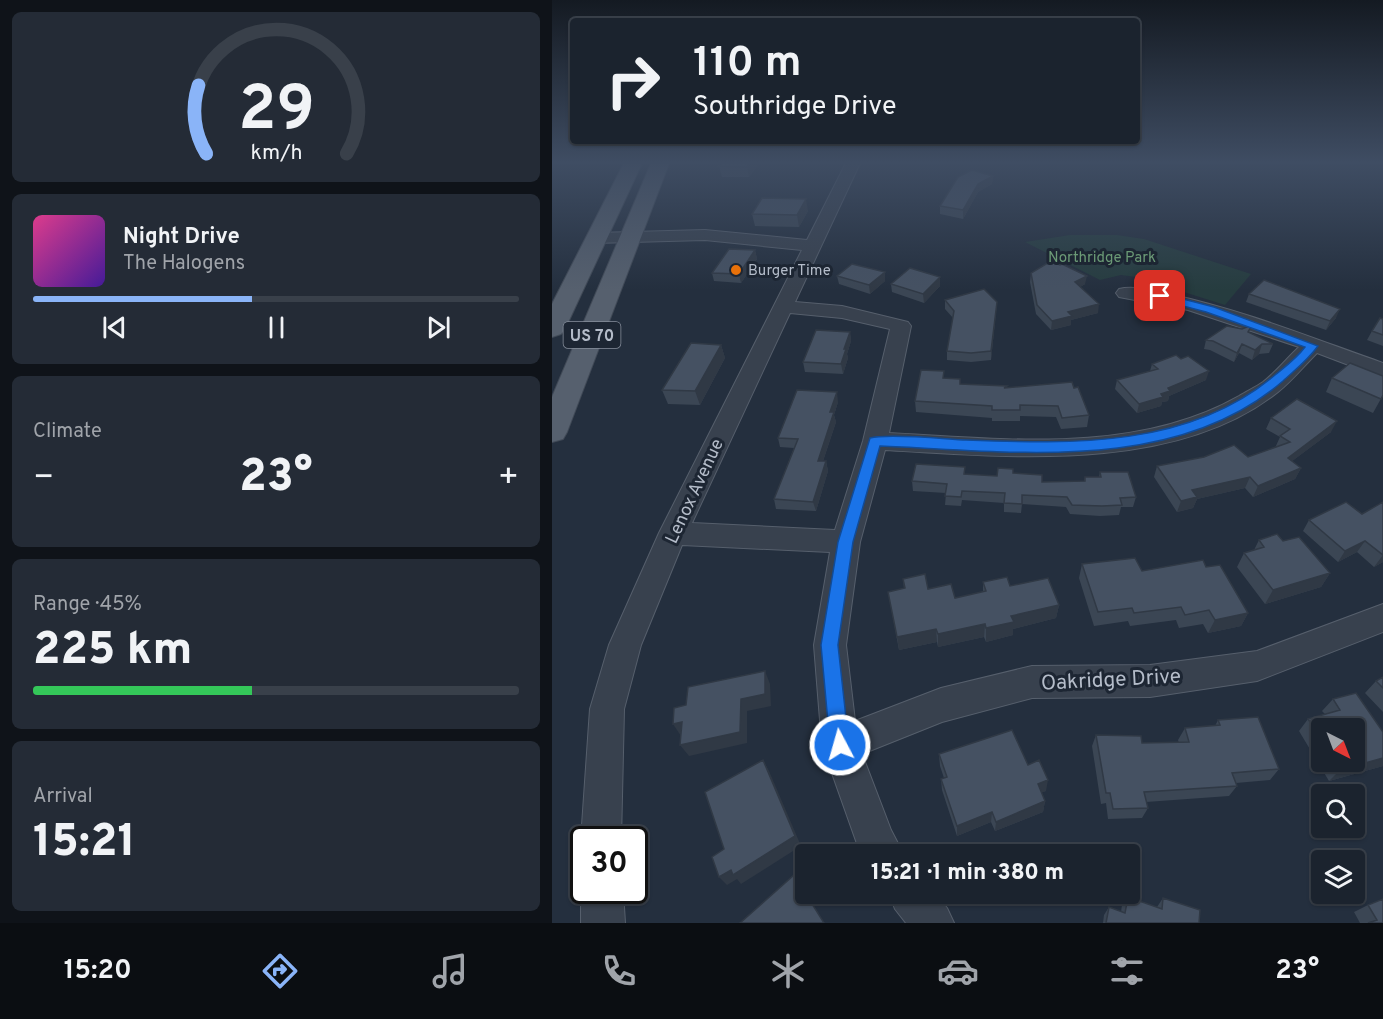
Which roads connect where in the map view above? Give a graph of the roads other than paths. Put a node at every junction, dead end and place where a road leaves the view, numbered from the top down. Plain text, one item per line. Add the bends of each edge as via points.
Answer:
1 (612, 204) edge
2 (645, 204) edge
3 (832, 204) edge
4 (595, 238) junction
5 (632, 238) junction
6 (810, 246) junction
7 (1126, 293) dead end
8 (783, 307) junction
9 (552, 329) edge
10 (1312, 346) junction
11 (1383, 371) edge
12 (552, 432) edge
13 (875, 441) junction
14 (673, 533) junction
15 (846, 542) junction
16 (1383, 618) edge
17 (840, 745) junction
18 (602, 826) edge
19 (877, 844) edge
20 (602, 904) edge
21 (918, 904) edge
22 (603, 923) edge
23 (932, 923) edge

1 - 4 main road, US 70
2 - 5 main road, US 70
3 - 6 street, Lenox Avenue
4 - 5 street
4 - 9 main road, US 70
5 - 6 street via 705,235
5 - 12 main road, US 70
6 - 8 street, Lenox Avenue
7 - 10 street via 1160,296 1210,309
8 - 13 street via 842,312 901,326
8 - 14 street, Lenox Avenue
10 - 11 street
10 - 13 street via 1258,396 1195,427 1165,436 1100,445 1032,447
13 - 15 street
14 - 15 street
14 - 18 street, Lenox Avenue via 625,645 607,709
15 - 17 street via 830,645
16 - 17 street, Oakridge Drive via 1257,666 1150,681 1032,682 941,705
17 - 19 street
20 - 22 street
21 - 23 street

